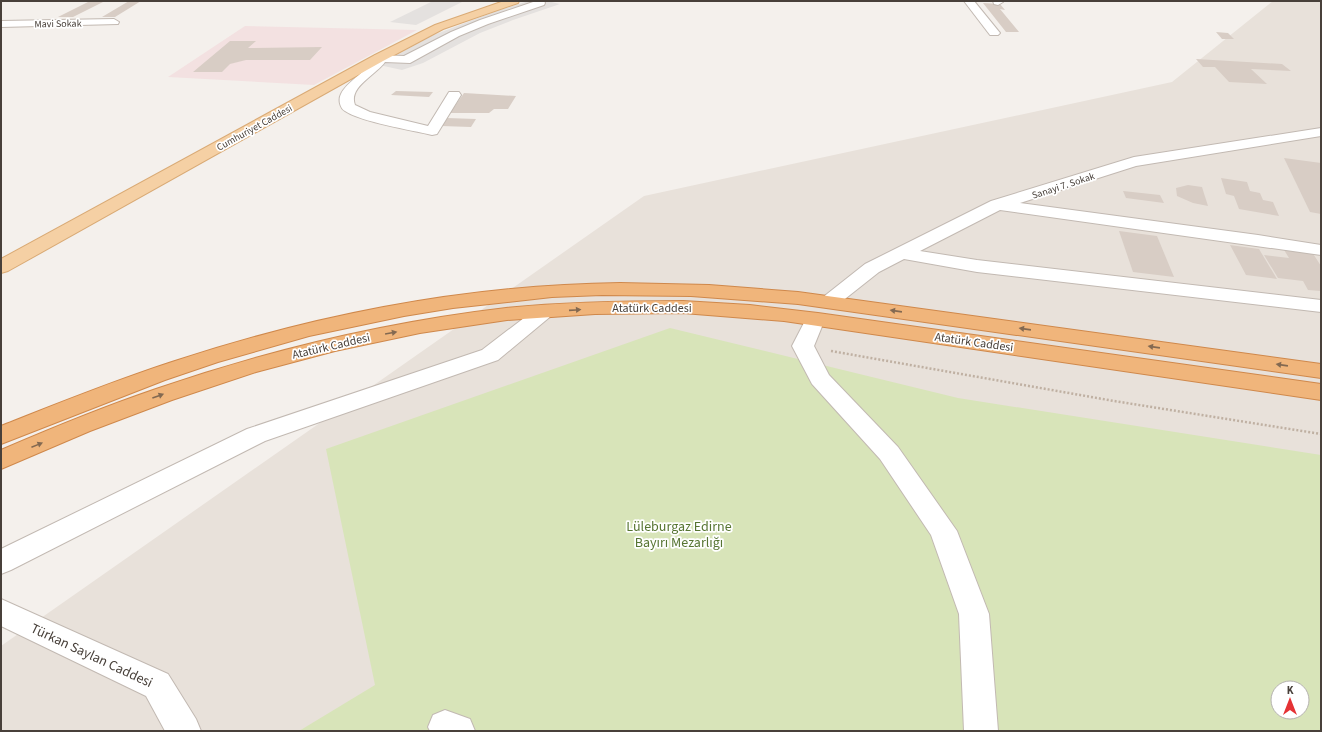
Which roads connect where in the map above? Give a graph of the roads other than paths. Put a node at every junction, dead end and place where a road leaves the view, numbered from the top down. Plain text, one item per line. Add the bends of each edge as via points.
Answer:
1 (514, 1) edge
2 (969, 1) edge
3 (540, 3) dead end
4 (114, 22) dead end
5 (1, 24) edge
6 (994, 33) dead end
7 (379, 58) junction
8 (454, 95) dead end
9 (1321, 132) edge
10 (998, 205) junction
11 (1321, 250) edge
12 (901, 253) junction
13 (1, 267) edge
14 (1321, 306) edge
15 (822, 311) junction
16 (544, 312) junction
17 (1321, 371) edge
18 (1321, 392) edge
19 (1, 435) edge
20 (1, 460) edge
21 (1, 562) edge
22 (1, 612) edge
23 (184, 731) edge
24 (981, 731) edge

1 - 7 main road, Cumhuriyet Caddesi via 439,28
2 - 6 street
3 - 7 street via 455,34 406,60
4 - 5 street, Mavi Sokak
7 - 8 street via 379,62 351,89 347,96 349,108 365,116 432,131
7 - 13 main road, Cumhuriyet Caddesi
9 - 10 street, Sanayi 7. Sokak via 1134,162
10 - 11 street
10 - 12 street, Sanayi 7. Sokak
12 - 14 street via 977,266
12 - 15 street, Sanayi 7. Sokak via 872,268
16 -> 15 highway, Atatürk Caddesi via 591,308 683,307
17 -> 15 highway, Atatürk Caddesi
15 - 18 highway, Atatürk Caddesi
15 - 19 highway, Atatürk Caddesi via 743,292 605,289 516,295 402,311 285,336 207,358 104,394
15 - 24 street via 802,346 820,379 889,453 942,531 974,614
20 -> 16 highway, Atatürk Caddesi via 121,410 210,378 264,362 358,339 465,320
16 - 21 street via 490,355 256,435
22 - 23 street, Türkan Saylan Caddesi via 157,685

